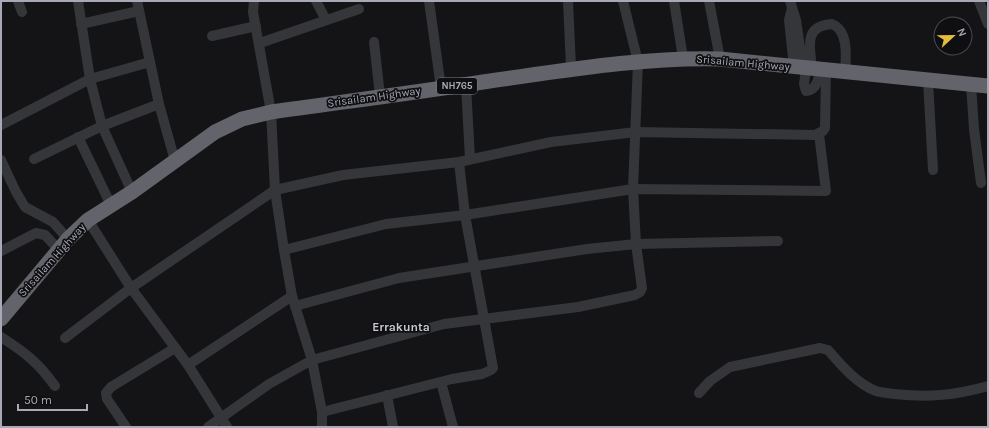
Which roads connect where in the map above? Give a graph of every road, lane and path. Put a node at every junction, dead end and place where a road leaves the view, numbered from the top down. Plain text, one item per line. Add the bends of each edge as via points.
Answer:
1 (18, 1) edge
2 (78, 1) edge
3 (254, 1) edge
4 (316, 1) edge
5 (430, 1) edge
6 (568, 1) edge
7 (623, 1) edge
8 (674, 1) edge
9 (709, 1) edge
10 (979, 1) edge
11 (791, 5) edge
12 (138, 6) edge
13 (359, 9) dead end
14 (22, 12) dead end
15 (987, 17) edge
16 (326, 20) junction
17 (81, 24) junction
18 (256, 26) junction
19 (212, 36) dead end
20 (374, 42) dead end
21 (260, 43) junction
22 (683, 58) junction
23 (720, 59) junction
24 (150, 62) junction
25 (638, 62) junction
26 (572, 68) junction
27 (810, 68) junction
28 (845, 72) junction
29 (90, 79) junction
30 (928, 81) junction
31 (972, 84) junction
32 (466, 85) junction
33 (988, 86) edge
34 (441, 88) junction
35 (380, 96) junction
36 (159, 104) junction
37 (271, 112) junction
38 (1, 125) edge
39 (102, 126) junction
40 (636, 132) junction
41 (819, 134) junction
42 (78, 138) junction
43 (34, 159) dead end
44 (470, 159) junction
45 (1, 160) edge
46 (176, 161) junction
47 (458, 162) junction
48 (933, 170) dead end
49 (984, 171) edge
50 (980, 183) dead end
51 (633, 189) junction
52 (275, 190) junction
53 (132, 192) junction
54 (111, 205) junction
55 (465, 215) junction
56 (88, 220) junction
57 (778, 241) dead end
58 (636, 244) junction
59 (64, 245) junction
60 (284, 250) junction
61 (1, 251) edge
62 (475, 267) junction
63 (131, 288) junction
64 (293, 301) junction
65 (1, 319) edge
66 (483, 320) junction
67 (1, 336) edge
68 (65, 338) dead end
69 (175, 348) junction
70 (312, 360) junction
71 (188, 365) junction
72 (440, 382) junction
73 (55, 386) dead end
74 (988, 386) edge
75 (699, 393) dead end
76 (388, 395) junction
77 (322, 412) junction
78 (220, 418) junction
79 (126, 427) edge
80 (208, 427) edge
81 (227, 427) edge
82 (321, 427) edge
83 (393, 427) edge
84 (453, 427) edge

1 - 14 street
2 - 17 street
3 - 18 street
4 - 16 street
5 - 34 street
6 - 26 street
7 - 25 street
8 - 22 street
9 - 23 street
10 - 15 street
11 - 27 street
12 - 17 street
12 - 24 street
13 - 16 street
16 - 21 street
17 - 29 street
18 - 19 street
18 - 21 street
20 - 35 street
21 - 37 street
22 - 23 highway, Srisailam Highway / NH765
22 - 25 highway, Srisailam Highway / NH765
23 - 27 highway, Srisailam Highway / NH765
24 - 29 street
24 - 36 street
25 - 26 highway, Srisailam Highway / NH765
25 - 40 street
26 - 32 highway, Srisailam Highway / NH765
27 - 28 highway, Srisailam Highway / NH765
27 - 28 street via 810,36 817,29 832,24 838,26 843,35
27 - 41 street via 825,128
28 - 30 highway, Srisailam Highway / NH765
29 - 38 street
29 - 39 street
30 - 31 highway, Srisailam Highway / NH765
30 - 48 street
31 - 33 highway, Srisailam Highway / NH765
31 - 49 street
32 - 34 highway, Srisailam Highway / NH765
32 - 44 street
34 - 35 highway, Srisailam Highway / NH765
35 - 37 highway, Srisailam Highway / NH765
36 - 39 street
36 - 46 street
37 - 46 highway, Srisailam Highway / NH765 via 242,119 215,132
37 - 52 street
39 - 42 street
39 - 53 street
40 - 41 street
40 - 44 street via 551,142
40 - 51 street
41 - 51 street via 826,191
42 - 43 street
42 - 54 street
44 - 47 street
45 - 59 street via 26,207 53,222
46 - 53 highway, Srisailam Highway / NH765
47 - 52 street via 343,175
47 - 55 street
49 - 50 street
51 - 55 street
51 - 58 street
52 - 60 street
52 - 63 street
53 - 54 highway, Srisailam Highway / NH765
54 - 56 highway, Srisailam Highway / NH765
55 - 60 street via 386,224
55 - 62 street
56 - 59 highway, Srisailam Highway / NH765
56 - 63 street
57 - 58 street
58 - 62 street
58 - 66 street via 642,288 638,294 578,307
59 - 61 street via 36,232
59 - 65 highway, Srisailam Highway / NH765
60 - 64 street
62 - 64 street via 399,278
62 - 66 street
63 - 68 street
63 - 69 street
64 - 70 street
64 - 71 street
66 - 70 street via 444,324
66 - 72 street via 491,370
67 - 73 street via 28,354 42,367
69 - 71 street
69 - 79 street via 110,387 106,393 107,399
70 - 77 street
70 - 78 street via 269,384
71 - 78 street
72 - 76 street
72 - 84 street
74 - 75 street via 957,395 918,397 877,392 859,380 828,350 820,348 730,367 710,381
76 - 77 street
76 - 83 street
77 - 82 street
78 - 80 street
78 - 81 street

